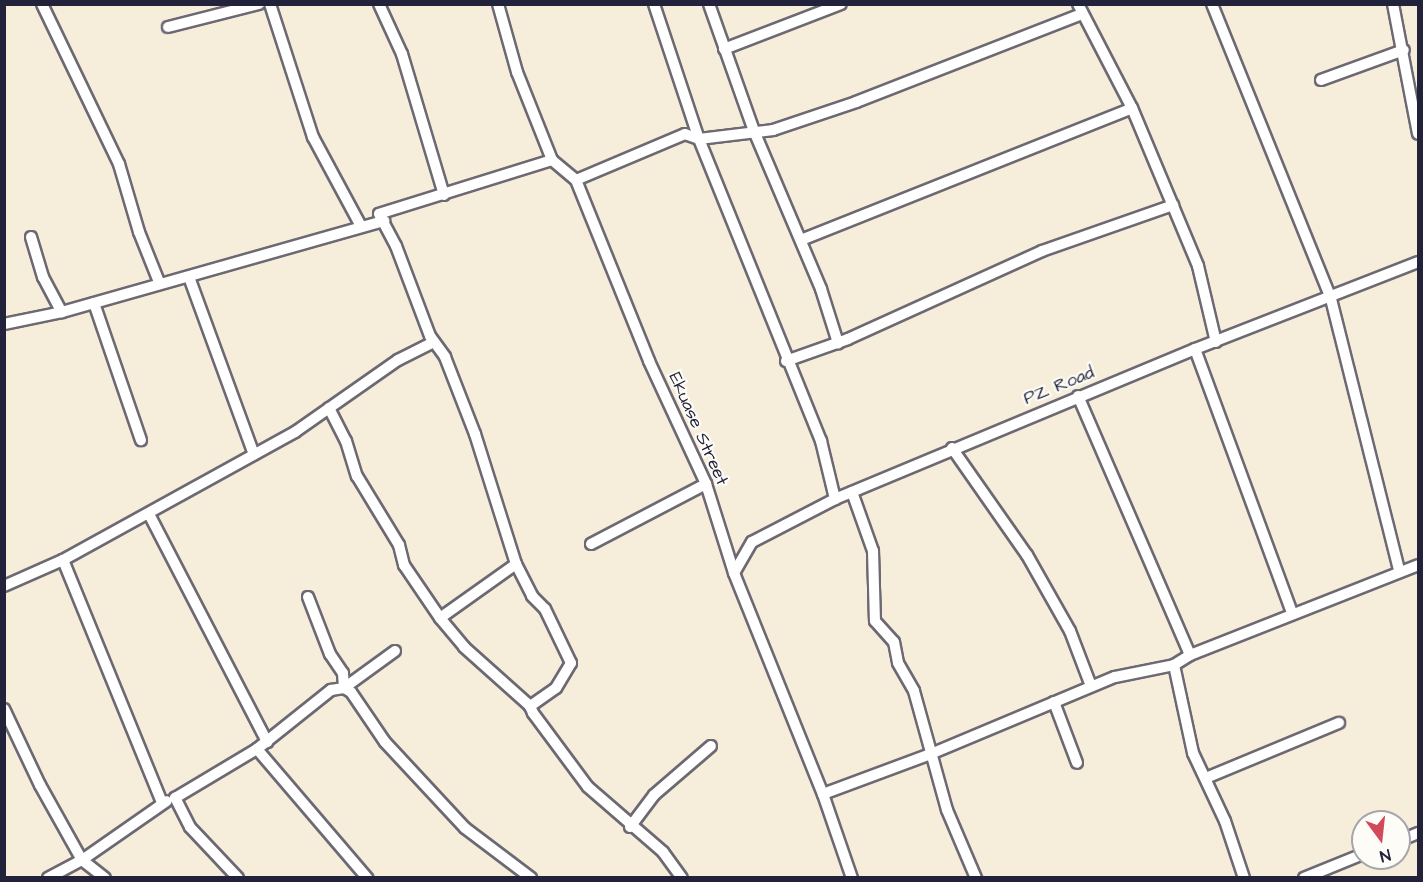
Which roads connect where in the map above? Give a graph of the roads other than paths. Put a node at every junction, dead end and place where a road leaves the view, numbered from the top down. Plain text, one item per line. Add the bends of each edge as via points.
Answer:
1 (42, 4) edge
2 (259, 4) edge
3 (270, 4) edge
4 (379, 4) edge
5 (498, 4) edge
6 (654, 4) edge
7 (709, 4) edge
8 (841, 4) edge
9 (1212, 4) edge
10 (1393, 4) edge
11 (1080, 9) edge
12 (168, 27) dead end
13 (724, 49) junction
14 (1404, 50) junction
15 (1321, 80) dead end
16 (1132, 108) junction
17 (754, 131) junction
18 (1419, 134) edge
19 (699, 139) junction
20 (552, 160) junction
21 (576, 180) junction
22 (444, 195) junction
23 (1173, 205) junction
24 (384, 221) junction
25 (361, 226) junction
26 (31, 237) dead end
27 (801, 240) junction
28 (1419, 262) edge
29 (189, 277) junction
30 (159, 282) junction
31 (1331, 299) junction
32 (94, 303) junction
33 (62, 312) junction
34 (4, 324) edge
35 (434, 342) junction
36 (1216, 342) junction
37 (838, 343) junction
38 (1195, 349) junction
39 (786, 361) junction
40 (1078, 396) junction
41 (329, 408) junction
42 (141, 440) dead end
43 (952, 447) junction
44 (254, 455) junction
45 (706, 484) junction
46 (852, 492) junction
47 (835, 499) junction
48 (149, 514) junction
49 (591, 544) dead end
50 (63, 560) junction
51 (516, 564) junction
52 (1419, 565) edge
53 (1399, 570) junction
54 (734, 573) junction
55 (4, 586) edge
56 (308, 597) dead end
57 (1292, 613) junction
58 (440, 618) junction
59 (395, 651) dead end
60 (1190, 655) junction
61 (1174, 665) junction
62 (1091, 686) junction
63 (344, 688) junction
64 (1054, 702) junction
65 (530, 706) junction
66 (4, 709) edge
67 (1338, 723) dead end
68 (267, 741) junction
69 (711, 746) dead end
70 (258, 749) junction
71 (933, 753) junction
72 (1077, 763) dead end
73 (1206, 778) junction
74 (824, 794) junction
75 (176, 798) junction
76 (162, 802) junction
77 (630, 827) junction
78 (1351, 859) edge
79 (82, 860) junction
80 (48, 878) edge
81 (105, 878) edge
82 (238, 878) edge
83 (367, 878) edge
84 (531, 878) edge
85 (682, 878) edge
86 (852, 878) edge
87 (976, 878) edge
88 (1244, 878) edge
89 (1304, 878) edge

1 - 30 street via 119,164
2 - 12 street
3 - 25 street via 313,137
4 - 22 street via 402,54
5 - 20 street, Ekuase Street via 517,72
6 - 19 street
7 - 13 street
8 - 13 street
9 - 31 street
10 - 14 street
11 - 16 street
11 - 17 street via 856,102 773,130
13 - 17 street
14 - 15 street
14 - 18 street
16 - 23 street
16 - 27 street
17 - 19 street
17 - 27 street
19 - 21 street via 685,134
19 - 39 street
20 - 21 street, Ekuase Street
20 - 22 street
21 - 45 street, Ekuase Street via 649,361
22 - 24 street via 386,210 379,214
23 - 36 street via 1198,266
23 - 37 street via 1042,251
24 - 25 street
24 - 35 street
25 - 29 street
26 - 33 street via 43,277
27 - 37 street
28 - 31 street, PZ Road
29 - 30 street
29 - 44 street
30 - 32 street
31 - 36 street, PZ Road
31 - 53 street
32 - 33 street
32 - 42 street
33 - 34 street
35 - 41 street via 399,360
35 - 51 street via 445,357 475,434
36 - 38 street, PZ Road
37 - 39 street
38 - 40 street, PZ Road
38 - 57 street
39 - 47 street via 820,441
40 - 43 street, PZ Road
40 - 60 street
41 - 44 street
41 - 58 street via 346,441 357,477 399,545 404,565
43 - 46 street, PZ Road
43 - 62 street via 1027,555 1070,631
44 - 48 street
45 - 49 street
45 - 54 street, Ekuase Street
46 - 47 street, PZ Road
46 - 71 street via 873,551 875,621 894,642 898,663 914,691
47 - 54 street, PZ Road via 752,542
48 - 50 street
48 - 68 street
50 - 55 street
50 - 76 street
51 - 58 street
51 - 65 street via 571,663 556,688
52 - 53 street
53 - 57 street
54 - 74 street, Ekuase Street
56 - 63 street via 330,654 343,674
57 - 60 street
58 - 65 street via 464,647
59 - 63 street
60 - 61 street
61 - 62 street
61 - 73 street via 1193,753
62 - 64 street
63 - 68 street via 331,690
63 - 84 street via 351,692 385,742 465,828
64 - 71 street
64 - 72 street
65 - 77 street via 549,740 588,787
66 - 79 street
67 - 73 street
68 - 70 street
69 - 77 street via 654,795
70 - 75 street
70 - 83 street
71 - 74 street
71 - 87 street via 934,772 947,810
73 - 88 street
74 - 86 street, Ekuase Street
75 - 76 street
75 - 82 street via 190,827
76 - 79 street
77 - 85 street via 663,852
78 - 89 street
79 - 80 street
79 - 81 street

